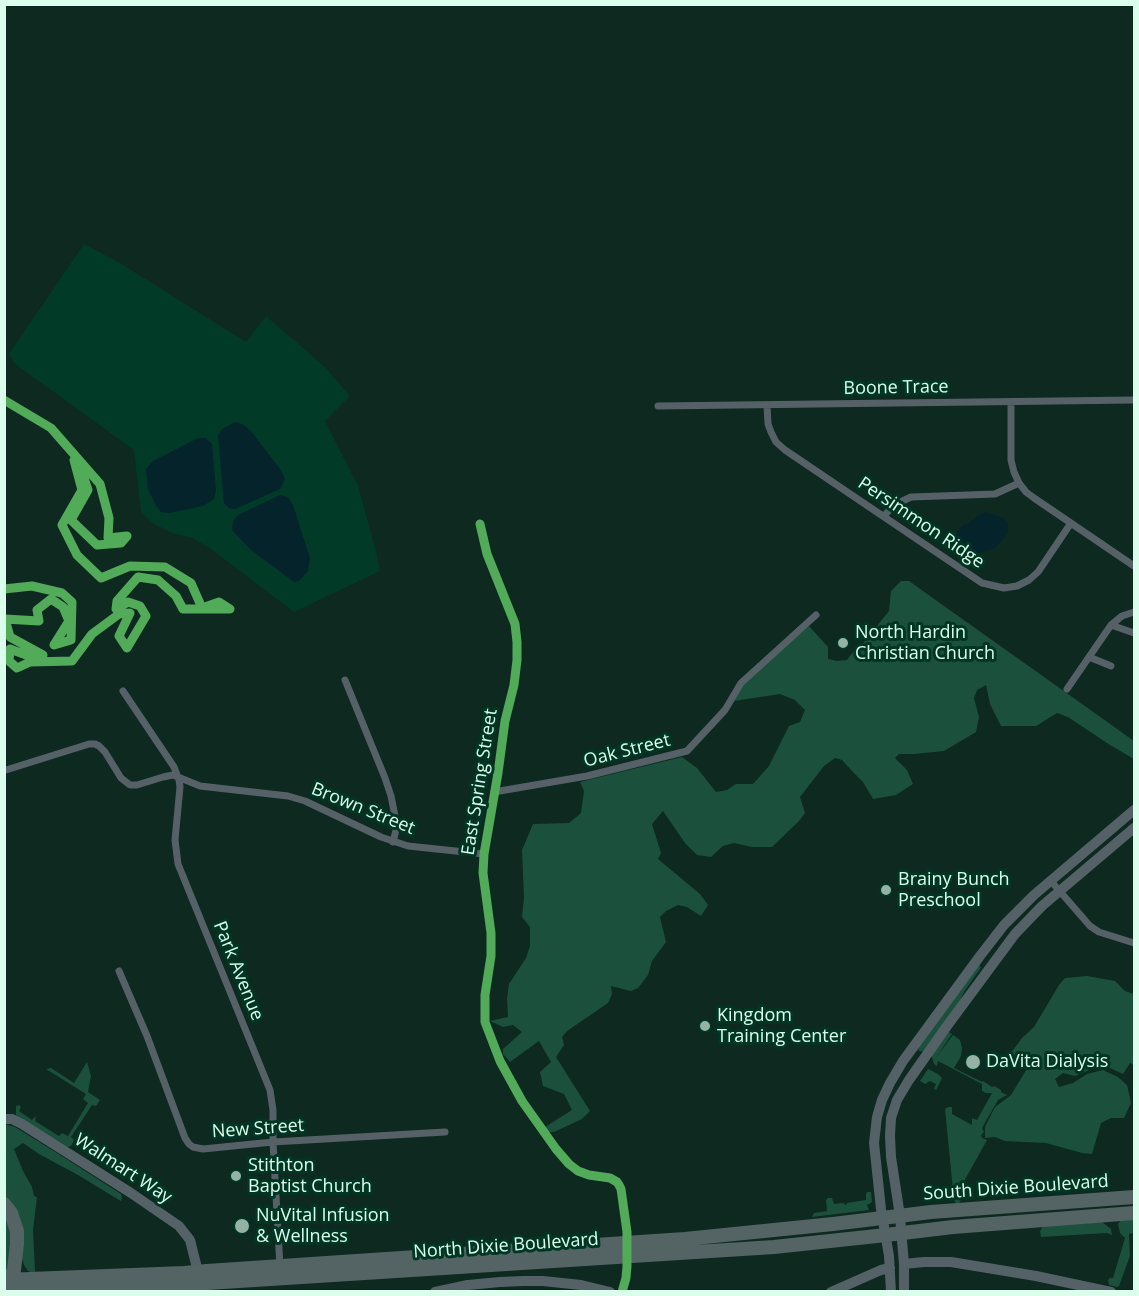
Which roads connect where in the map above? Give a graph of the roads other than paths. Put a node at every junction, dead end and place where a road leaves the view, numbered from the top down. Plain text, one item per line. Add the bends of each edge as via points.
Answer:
1 (1134, 400) edge
2 (1011, 402) junction
3 (767, 405) junction
4 (658, 406) dead end
5 (1019, 483) junction
6 (884, 516) junction
7 (1071, 523) junction
8 (480, 524) dead end
9 (1134, 566) edge
10 (1134, 612) edge
11 (816, 615) dead end
12 (1111, 625) junction
13 (1134, 633) edge
14 (1089, 657) junction
15 (1111, 666) dead end
16 (345, 680) dead end
17 (1067, 689) dead end
18 (123, 691) dead end
19 (6, 770) dead end
20 (177, 776) junction
21 (494, 792) junction
22 (1134, 810) edge
23 (1134, 828) edge
24 (393, 842) junction
25 (484, 854) junction
26 (1050, 880) junction
27 (1059, 891) junction
28 (1134, 943) edge
29 (119, 971) dead end
30 (4, 1119) edge
31 (445, 1132) dead end
32 (273, 1142) junction
33 (1134, 1197) edge
34 (4, 1204) edge
35 (1134, 1213) edge
36 (900, 1216) junction
37 (883, 1218) junction
38 (901, 1233) junction
39 (886, 1235) junction
40 (17, 1244) junction
41 (627, 1249) junction
42 (909, 1263) junction
43 (890, 1268) junction
44 (281, 1273) junction
45 (43, 1278) junction
46 (4, 1280) edge
47 (200, 1282) edge
48 (4, 1291) edge
49 (609, 1291) edge
50 (435, 1292) edge
51 (622, 1292) edge
52 (831, 1292) edge
53 (891, 1292) edge
54 (904, 1292) edge
55 (1111, 1292) edge

1 - 2 street, Boone Trace
2 - 3 street, Boone Trace
2 - 5 street via 1011,460
3 - 4 street, Boone Trace
3 - 6 street, Persimmon Ridge via 771,432 785,450
5 - 6 street via 995,494 910,497 894,504
5 - 7 street
6 - 7 street, Persimmon Ridge via 973,578 1004,588 1017,586 1038,572
7 - 9 street
8 - 21 street, East Spring Street via 487,554 515,624 517,642 514,685
10 - 12 street
11 - 21 street, Oak Street via 741,683 725,710 687,751 586,776
12 - 13 street
12 - 14 street
14 - 15 street
14 - 17 street
16 - 24 street via 391,796 397,826
18 - 20 street, Park Avenue
19 - 20 street via 94,744 130,785
20 - 24 street, Brown Street via 205,787 305,801
20 - 32 street, Park Avenue via 178,864 270,1090
21 - 25 street, East Spring Street
22 - 26 street
23 - 27 street
24 - 25 street, Brown Street
25 - 41 street, East Spring Street via 492,933 484,1014 490,1038 522,1101 569,1164 584,1173 617,1182 627,1226
26 - 27 street
26 - 37 street via 995,936 903,1061 886,1091 874,1143
27 - 28 street via 1094,930
27 - 36 street via 1004,948 897,1100 890,1136
29 - 32 street, New Street via 189,1144 203,1149
30 - 47 street, Walmart Way via 32,1130 176,1224 190,1240
31 - 32 street, New Street
32 - 44 street, Park Avenue
33 - 36 highway, South Dixie Boulevard
34 - 40 highway via 14,1222
35 - 38 highway, South Dixie Boulevard
36 - 37 highway, North Dixie Boulevard
36 - 38 street
37 - 39 street
37 - 41 highway, North Dixie Boulevard
38 - 39 highway, North Dixie Boulevard
38 - 42 street
39 - 41 highway, North Dixie Boulevard via 796,1245
39 - 43 street
40 - 45 highway via 25,1269
40 - 46 highway via 14,1270
41 - 44 highway, North Dixie Boulevard via 588,1246
41 - 51 street
42 - 54 street
42 - 55 street via 935,1261 979,1266
43 - 52 street
43 - 53 street
44 - 47 highway, North Dixie Boulevard
45 - 46 highway, North Dixie Boulevard
45 - 47 highway, North Dixie Boulevard via 137,1276
47 - 48 highway, North Dixie Boulevard via 113,1289
49 - 50 street via 566,1284 500,1281

